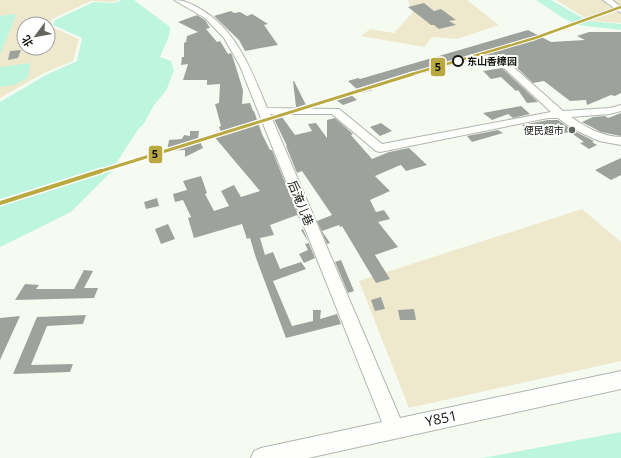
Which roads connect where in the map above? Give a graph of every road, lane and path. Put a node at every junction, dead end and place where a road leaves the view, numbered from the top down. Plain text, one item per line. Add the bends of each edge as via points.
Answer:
1 (178, 0) edge
2 (607, 0) edge
3 (621, 11) edge
4 (508, 67) dead end
5 (621, 108) edge
6 (263, 111) junction
7 (561, 114) junction
8 (621, 141) edge
9 (621, 380) edge
10 (394, 428) junction
11 (260, 458) edge

1 - 6 street, 后淹儿巷 via 208,16 228,37 245,66
2 - 3 street
4 - 7 street
5 - 7 street
6 - 7 street via 335,111 380,148
6 - 10 street, 后淹儿巷
7 - 8 street via 588,133 604,140
9 - 10 street, Y851
10 - 11 street, Y851

